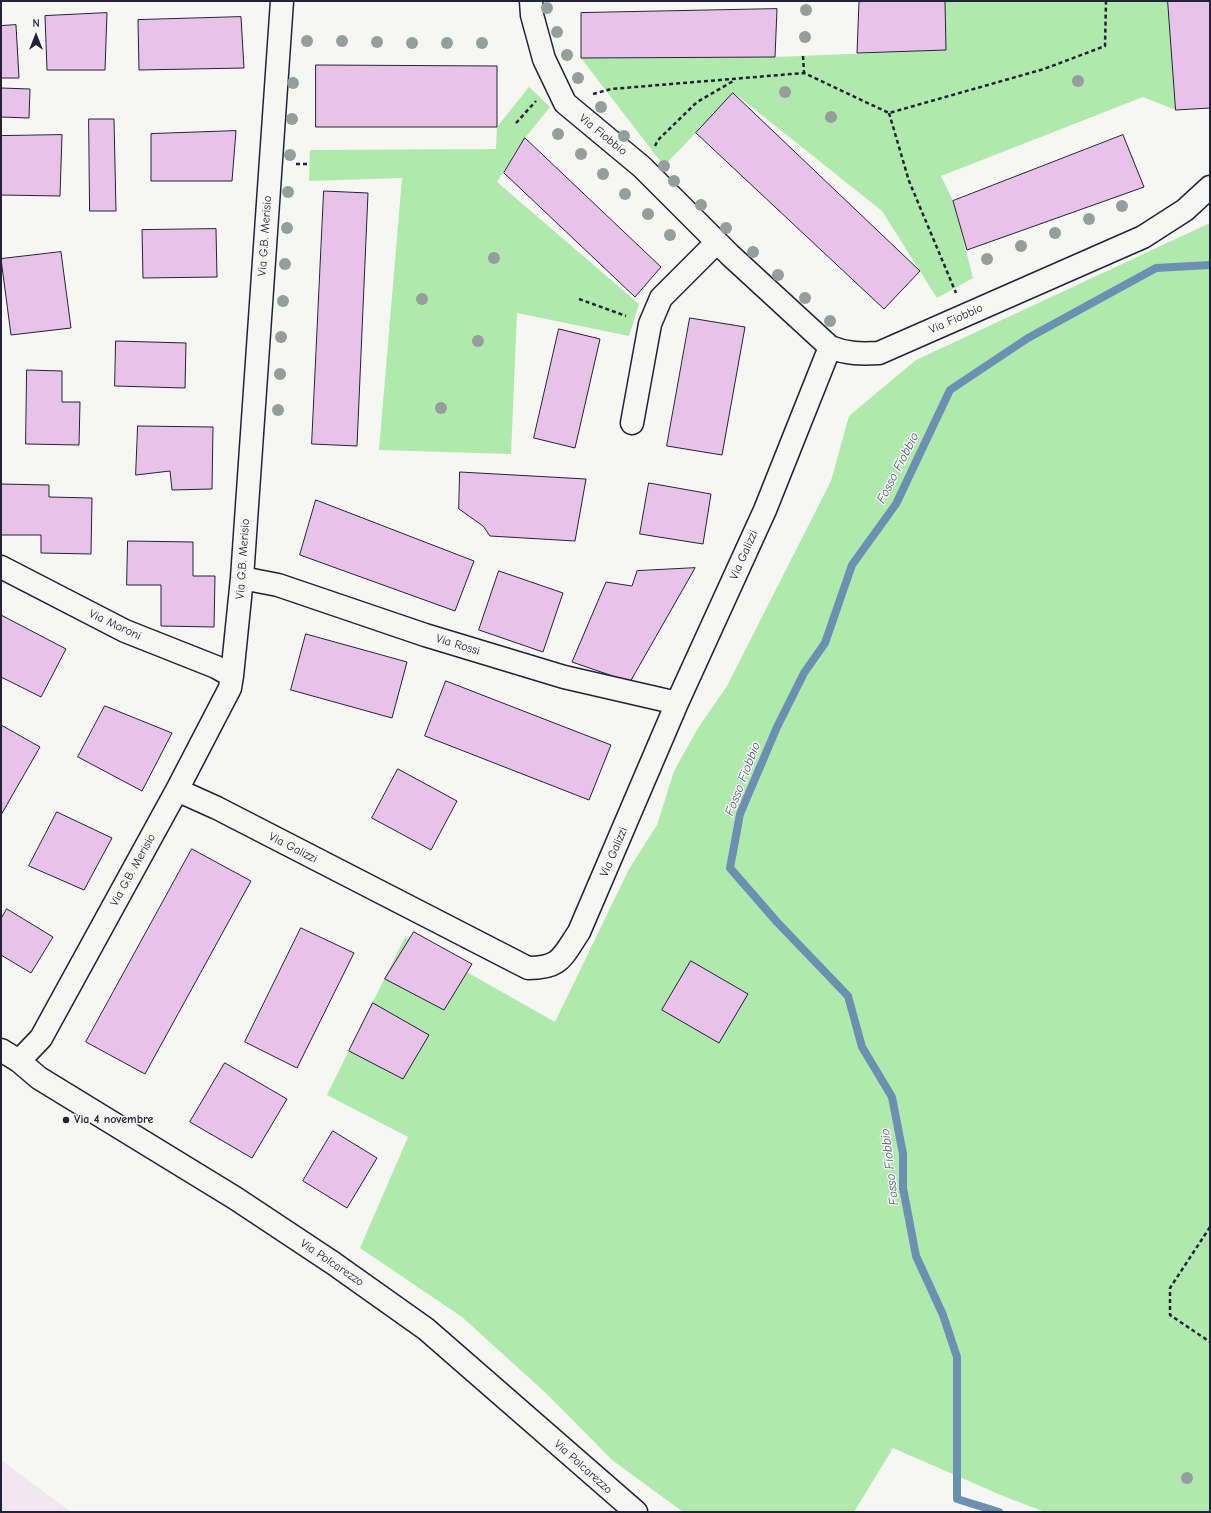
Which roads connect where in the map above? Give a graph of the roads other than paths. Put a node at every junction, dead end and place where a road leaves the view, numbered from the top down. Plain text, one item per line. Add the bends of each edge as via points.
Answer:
1 (282, 1) edge
2 (531, 1) edge
3 (1210, 187) edge
4 (717, 242) junction
5 (830, 347) junction
6 (632, 424) dead end
7 (1, 567) edge
8 (242, 578) junction
9 (232, 676) junction
10 (677, 703) junction
11 (177, 790) junction
12 (10, 1056) edge
13 (636, 1512) edge

1 - 8 street, Via G.B. Merisio
2 - 4 street, Via Fiobbio via 532,15 544,59 564,103 642,167
3 - 5 street, Via Fiobbio via 1185,210 1143,237 879,353 858,354
4 - 5 street, Via Fiobbio
4 - 6 street via 661,298 650,324
5 - 10 street, Via Galizzi via 765,510
7 - 9 street, Via Moroni via 125,631 216,667
8 - 9 street, Via G.B. Merisio
8 - 10 street, Via Rossi via 278,585 425,635 564,677
9 - 11 street, Via G.B. Merisio via 224,699
10 - 11 street, Via Galizzi via 579,932 559,962 546,968 528,968 217,808
11 - 12 street, Via G.B. Merisio via 41,1038
12 - 13 street, Via Polcarezzo via 38,1078 261,1215 426,1329

